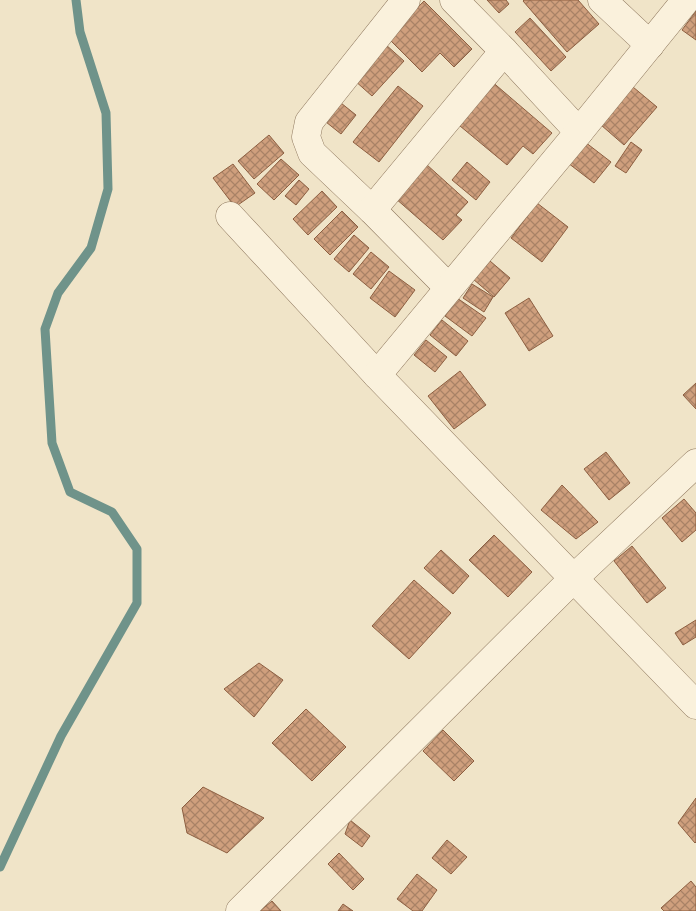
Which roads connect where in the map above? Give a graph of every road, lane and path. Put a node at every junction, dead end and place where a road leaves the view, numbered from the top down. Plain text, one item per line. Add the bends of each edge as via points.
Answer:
1 (406, 0) edge
2 (454, 0) edge
3 (602, 0) edge
4 (686, 0) edge
5 (650, 45) junction
6 (504, 51) junction
7 (579, 132) junction
8 (372, 210) junction
9 (230, 216) dead end
10 (449, 288) junction
11 (377, 375) junction
12 (696, 463) edge
13 (573, 579) junction
14 (696, 705) edge
15 (240, 911) edge

1 - 8 street via 309,122 306,137 312,153
2 - 6 street
3 - 5 street
4 - 5 street
5 - 7 street
6 - 7 street
6 - 8 street
7 - 10 street
8 - 10 street
9 - 11 street
10 - 11 street
11 - 13 street
12 - 13 street
13 - 14 street
13 - 15 street

